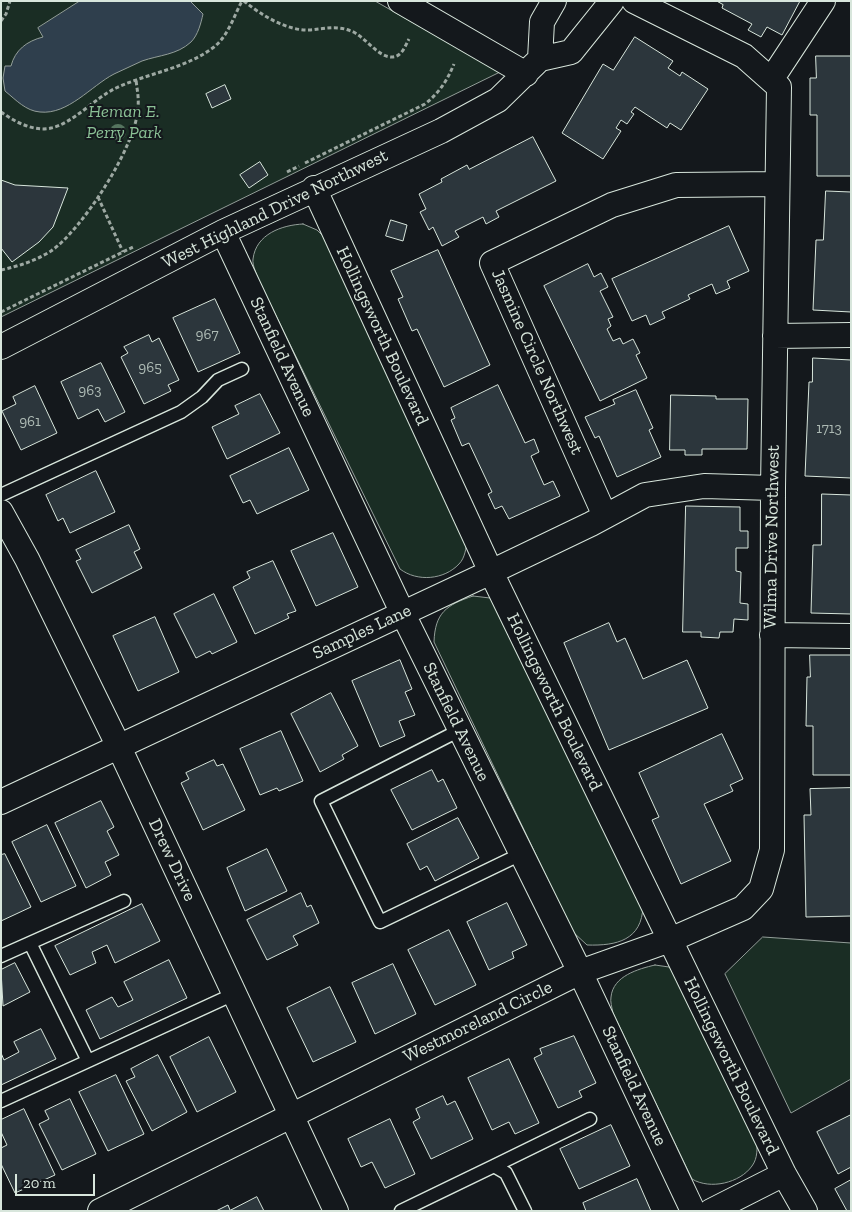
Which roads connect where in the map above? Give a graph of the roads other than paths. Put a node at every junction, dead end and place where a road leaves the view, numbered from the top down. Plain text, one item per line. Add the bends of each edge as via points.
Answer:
1 (400, 1) edge
2 (554, 1) edge
3 (612, 1) edge
4 (634, 1) edge
5 (823, 1) edge
6 (533, 66) junction
7 (771, 80) junction
8 (777, 184) junction
9 (314, 188) junction
10 (223, 232) junction
11 (851, 335) edge
12 (775, 336) junction
13 (1, 347) edge
14 (242, 370) dead end
15 (773, 488) junction
16 (1, 496) edge
17 (1, 512) edge
18 (605, 516) junction
19 (491, 572) junction
20 (402, 614) junction
21 (772, 635) junction
22 (851, 636) edge
23 (460, 730) junction
24 (118, 745) junction
25 (1, 802) edge
26 (521, 854) junction
27 (124, 900) dead end
28 (670, 940) junction
29 (30, 943) junction
30 (1, 956) edge
31 (580, 972) junction
32 (234, 994) junction
33 (88, 1061) junction
34 (1, 1101) edge
35 (291, 1115) junction
36 (590, 1120) dead end
37 (494, 1166) junction
38 (784, 1174) junction
39 (100, 1211) edge
40 (336, 1211) edge
41 (401, 1211) edge
42 (525, 1211) edge
43 (693, 1211) edge
44 (711, 1211) edge
45 (805, 1211) edge

1 - 6 street
2 - 6 street via 542,22
3 - 6 street, West Highland Drive Northwest via 570,52
4 - 7 street via 744,56
5 - 7 street
6 - 9 street, West Highland Drive Northwest via 498,100
7 - 8 street, Wilma Drive Northwest via 778,87
8 - 12 street, Wilma Drive Northwest
8 - 18 street, Jasmine Circle Northwest via 676,185 612,205 492,263
9 - 10 street, West Highland Drive Northwest
9 - 19 street, Hollingsworth Boulevard
10 - 13 street, West Highland Drive Northwest
10 - 20 street, Stanfield Avenue
11 - 12 street
12 - 15 street, Wilma Drive Northwest
14 - 16 lane via 218,380 181,412
15 - 18 street, Samples Lane via 704,486 645,495
15 - 21 street, Wilma Drive Northwest
17 - 24 street, Drew Drive
18 - 19 street, Samples Lane
19 - 20 street, Samples Lane
19 - 28 street, Hollingsworth Boulevard
20 - 23 street, Stanfield Avenue
20 - 24 street, Samples Lane
21 - 22 street
21 - 28 street, Wilma Drive Northwest via 772,850 761,888 743,908
23 - 26 street, Stanfield Avenue
23 - 26 lane via 322,801 380,922
24 - 25 street, Samples Lane
24 - 32 street, Drew Drive
26 - 31 street, Stanfield Avenue
27 - 29 lane
28 - 31 street, Westmoreland Circle
28 - 38 street, Hollingsworth Boulevard
29 - 30 lane
29 - 33 lane
31 - 35 street, Westmoreland Circle
31 - 43 street, Stanfield Avenue
32 - 33 lane
32 - 35 street, Drew Drive
33 - 34 lane
35 - 39 street, Westmoreland Circle
35 - 40 street, Drew Drive
36 - 37 lane
37 - 41 lane
37 - 42 lane via 506,1173
38 - 44 street
38 - 45 street, Hollingsworth Boulevard

